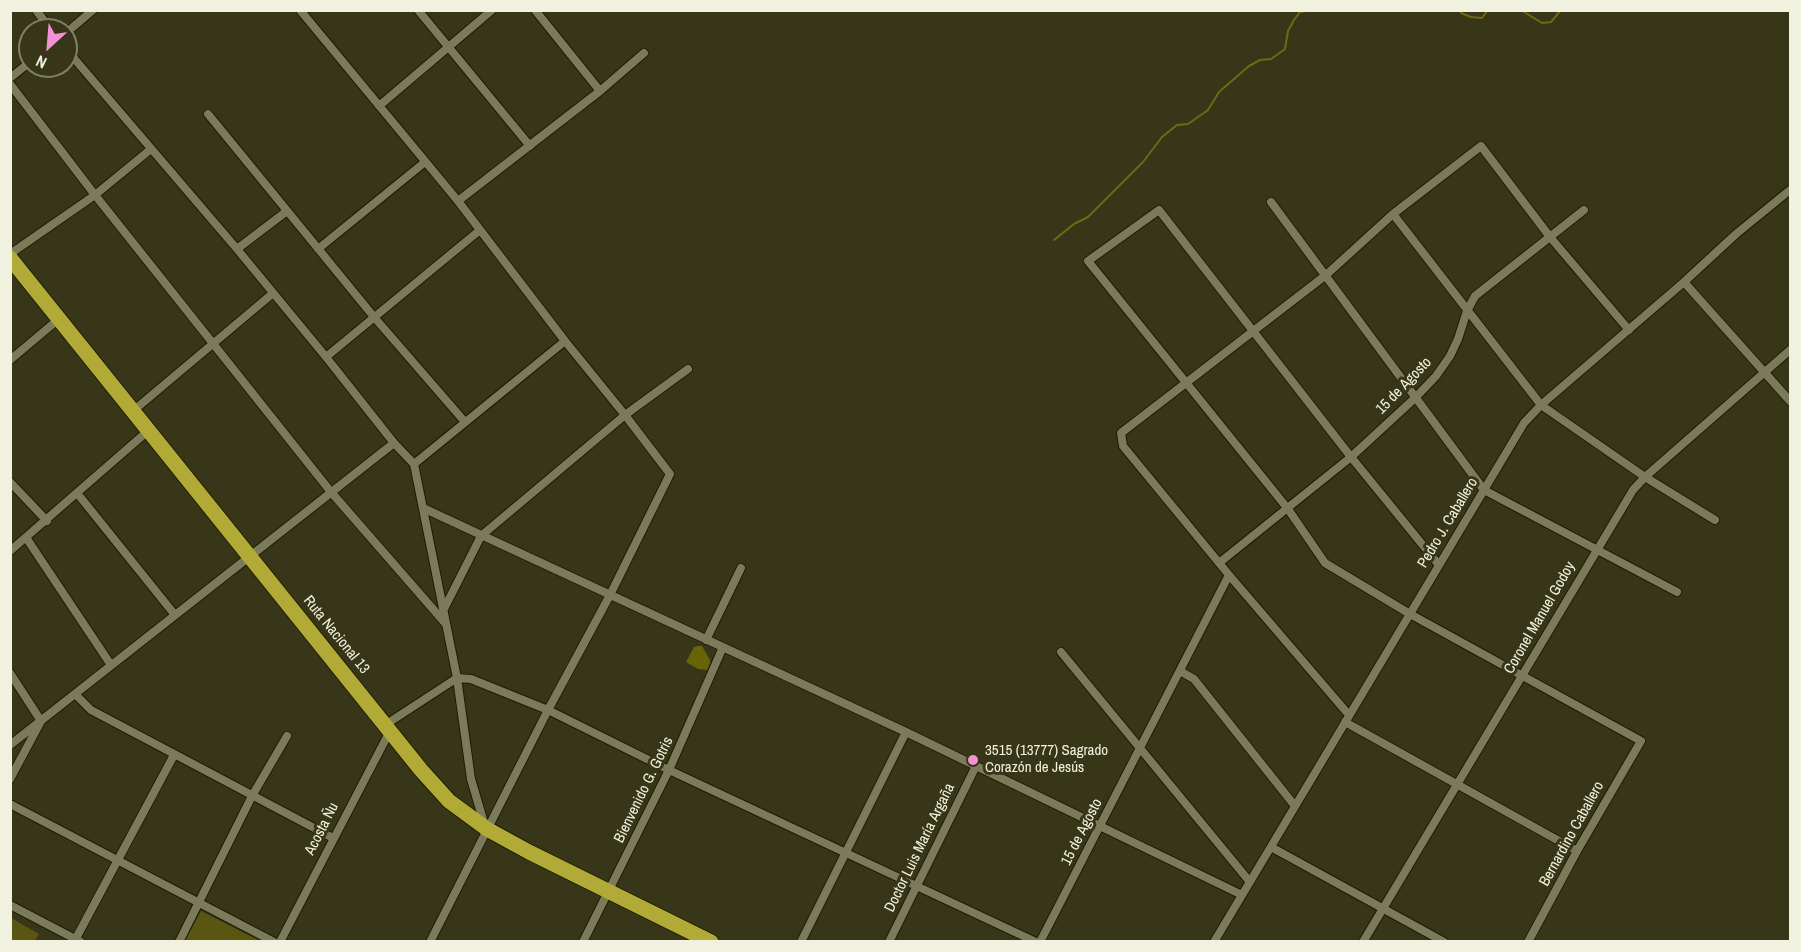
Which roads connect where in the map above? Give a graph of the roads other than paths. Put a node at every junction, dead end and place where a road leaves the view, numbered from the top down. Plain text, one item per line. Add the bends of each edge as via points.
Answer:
1 (93, 10) edge
2 (300, 10) edge
3 (418, 10) edge
4 (492, 10) edge
5 (535, 10) edge
6 (78, 23) edge
7 (449, 48) junction
8 (644, 53) dead end
9 (78, 63) edge
10 (10, 84) edge
11 (600, 92) junction
12 (379, 106) junction
13 (208, 114) dead end
14 (530, 146) junction
15 (151, 149) junction
16 (425, 162) junction
17 (1791, 190) edge
18 (95, 195) junction
19 (458, 201) junction
20 (1271, 202) dead end
21 (1584, 210) dead end
22 (287, 211) junction
23 (1393, 213) junction
24 (480, 230) junction
25 (1550, 237) junction
26 (237, 249) junction
27 (318, 249) junction
28 (10, 256) edge
29 (1326, 274) junction
30 (1684, 282) junction
31 (273, 294) junction
32 (1467, 311) junction
33 (374, 317) junction
34 (60, 318) junction
35 (1629, 330) junction
36 (1252, 331) junction
37 (565, 341) junction
38 (214, 342) junction
39 (1791, 350) edge
40 (326, 357) junction
41 (10, 360) edge
42 (688, 369) dead end
43 (1765, 371) junction
44 (1186, 383) junction
45 (1415, 398) junction
46 (1791, 401) edge
47 (1541, 405) junction
48 (134, 411) junction
49 (625, 415) junction
50 (465, 422) junction
51 (149, 430) junction
52 (394, 443) junction
53 (1351, 457) junction
54 (414, 464) junction
55 (1645, 477) junction
56 (10, 482) edge
57 (1484, 490) junction
58 (331, 492) junction
59 (77, 493) junction
60 (423, 508) junction
61 (1288, 509) junction
62 (1715, 520) dead end
63 (47, 521) junction
64 (481, 536) junction
65 (27, 539) junction
66 (1596, 550) junction
67 (10, 551) edge
68 (249, 556) junction
69 (1219, 563) junction
70 (1439, 566) junction
71 (741, 568) dead end
72 (1229, 575) junction
73 (1677, 592) dead end
74 (610, 595) junction
75 (444, 609) junction
76 (1410, 614) junction
77 (175, 615) junction
78 (447, 625) junction
79 (706, 640) junction
80 (723, 647) junction
81 (1061, 652) dead end
82 (111, 665) junction
83 (1180, 671) junction
84 (10, 673) edge
85 (1522, 676) junction
86 (457, 678) junction
87 (75, 694) junction
88 (548, 710) junction
89 (1347, 719) junction
90 (41, 721) junction
91 (387, 728) junction
92 (906, 732) junction
93 (287, 736) dead end
94 (10, 745) edge
95 (1140, 749) junction
96 (174, 755) junction
97 (976, 766) junction
98 (669, 770) junction
99 (10, 779) edge
100 (1457, 784) junction
101 (252, 796) junction
102 (10, 804) edge
103 (1295, 806) junction
104 (1100, 826) junction
105 (486, 829) junction
106 (333, 838) junction
107 (1270, 847) junction
108 (1577, 851) junction
109 (845, 852) junction
110 (117, 860) junction
111 (1250, 882) junction
112 (916, 885) junction
113 (609, 893) junction
114 (1242, 895) junction
115 (200, 903) junction
116 (10, 905) edge
117 (1384, 908) junction
118 (77, 941) edge
119 (179, 942) edge
120 (274, 942) edge
121 (280, 942) edge
122 (430, 942) edge
123 (583, 942) edge
124 (711, 942) edge
125 (801, 942) edge
126 (888, 942) edge
127 (1038, 942) edge
128 (1214, 942) edge
129 (1363, 942) edge
130 (1444, 942) edge
131 (1528, 942) edge

1 - 6 street
2 - 12 street
3 - 7 street
4 - 7 street
5 - 11 street
7 - 12 street
7 - 14 street
8 - 11 street
9 - 15 street
10 - 18 street
11 - 14 street
12 - 16 street
13 - 22 street
14 - 19 street
15 - 18 street
15 - 26 street
16 - 19 street
16 - 27 street
17 - 30 street, Pedro J. Caballero
18 - 28 street
18 - 38 street
19 - 24 street
20 - 29 street
21 - 25 street, 15 de Agosto
22 - 26 street
22 - 27 street
23 - 25 street via 1481,146
23 - 29 street
23 - 32 street
24 - 33 street
24 - 37 street
25 - 32 street, 15 de Agosto via 1475,296
25 - 35 street
26 - 31 street
27 - 33 street
28 - 34 highway, Ruta Nacional 13
29 - 36 street
29 - 45 street
30 - 35 street, Pedro J. Caballero
30 - 43 street
31 - 38 street
31 - 40 street
32 - 45 street, 15 de Agosto via 1450,356
32 - 47 street
33 - 40 street
33 - 50 street
34 - 41 street
34 - 48 highway, Ruta Nacional 13
35 - 47 street, Pedro J. Caballero
36 - 44 street
36 - 44 street via 1159,210 1088,261
36 - 53 street
37 - 49 street
37 - 50 street
38 - 48 street
38 - 58 street
39 - 43 street, Coronel Manuel Godoy
40 - 52 street
42 - 49 street
43 - 46 street
43 - 55 street, Coronel Manuel Godoy
44 - 61 street
44 - 69 street via 1121,433 1124,446
45 - 53 street, 15 de Agosto
45 - 57 street
47 - 55 street
47 - 57 street, Pedro J. Caballero via 1524,423
48 - 51 highway, Ruta Nacional 13
49 - 64 street
49 - 74 street via 670,474
50 - 54 street
51 - 59 street
51 - 68 highway, Ruta Nacional 13
52 - 54 street
52 - 58 street
53 - 61 street, 15 de Agosto
53 - 70 street
54 - 60 street
55 - 62 street
55 - 66 street, Coronel Manuel Godoy
56 - 63 street
57 - 66 street
57 - 70 street, Pedro J. Caballero
58 - 68 street
58 - 78 street
59 - 63 street
59 - 77 street
60 - 64 street
60 - 75 street
61 - 69 street, 15 de Agosto
61 - 76 street via 1325,562
63 - 65 street
64 - 74 street
64 - 75 street
65 - 67 street
65 - 82 street
66 - 73 street
66 - 85 street, Coronel Manuel Godoy
68 - 77 street
68 - 91 highway, Ruta Nacional 13
69 - 72 street
70 - 76 street, Pedro J. Caballero
71 - 79 street
72 - 83 street, 15 de Agosto
72 - 89 street
74 - 79 street
74 - 88 street
75 - 78 street
76 - 85 street
76 - 89 street, Pedro J. Caballero
77 - 82 street
78 - 86 street
79 - 80 street
80 - 92 street
80 - 98 street, Bienvenido G. Gotris
81 - 95 street
82 - 87 street
83 - 95 street, 15 de Agosto
83 - 103 street via 1194,680
84 - 90 street
85 - 100 street, Coronel Manuel Godoy
85 - 108 street, Bernardino Caballero via 1641,741
86 - 88 street via 471,679
86 - 91 street, Acosta Ñu
86 - 105 street via 471,778
87 - 90 street
87 - 96 street via 91,710
88 - 98 street
88 - 105 street
89 - 100 street
89 - 103 street, Pedro J. Caballero
90 - 94 street
90 - 99 street
91 - 105 highway, Ruta Nacional 13 via 449,801
91 - 106 street, Acosta Ñu
92 - 97 street
92 - 109 street
93 - 101 street
95 - 104 street, 15 de Agosto
95 - 111 street
96 - 101 street
96 - 110 street
97 - 104 street
97 - 112 street, Doctor Luis María Argaña
98 - 109 street
98 - 113 street, Bienvenido G. Gotris
100 - 108 street
100 - 117 street, Coronel Manuel Godoy
101 - 106 street
101 - 115 street
102 - 110 street
103 - 107 street, Pedro J. Caballero
104 - 114 street
104 - 127 street, 15 de Agosto
105 - 113 highway, Ruta Nacional 13
105 - 122 street
106 - 121 street, Acosta Ñu
107 - 111 street, Pedro J. Caballero
107 - 117 street
108 - 131 street, Bernardino Caballero
109 - 112 street
109 - 125 street
110 - 115 street
110 - 118 street
111 - 114 street, Pedro J. Caballero
112 - 126 street, Doctor Luis María Argaña
112 - 127 street
113 - 123 street, Bienvenido G. Gotris
113 - 124 highway, Ruta Nacional 13
114 - 128 street, Pedro J. Caballero
115 - 119 street
115 - 120 street
116 - 118 street
117 - 129 street, Coronel Manuel Godoy
117 - 130 street

